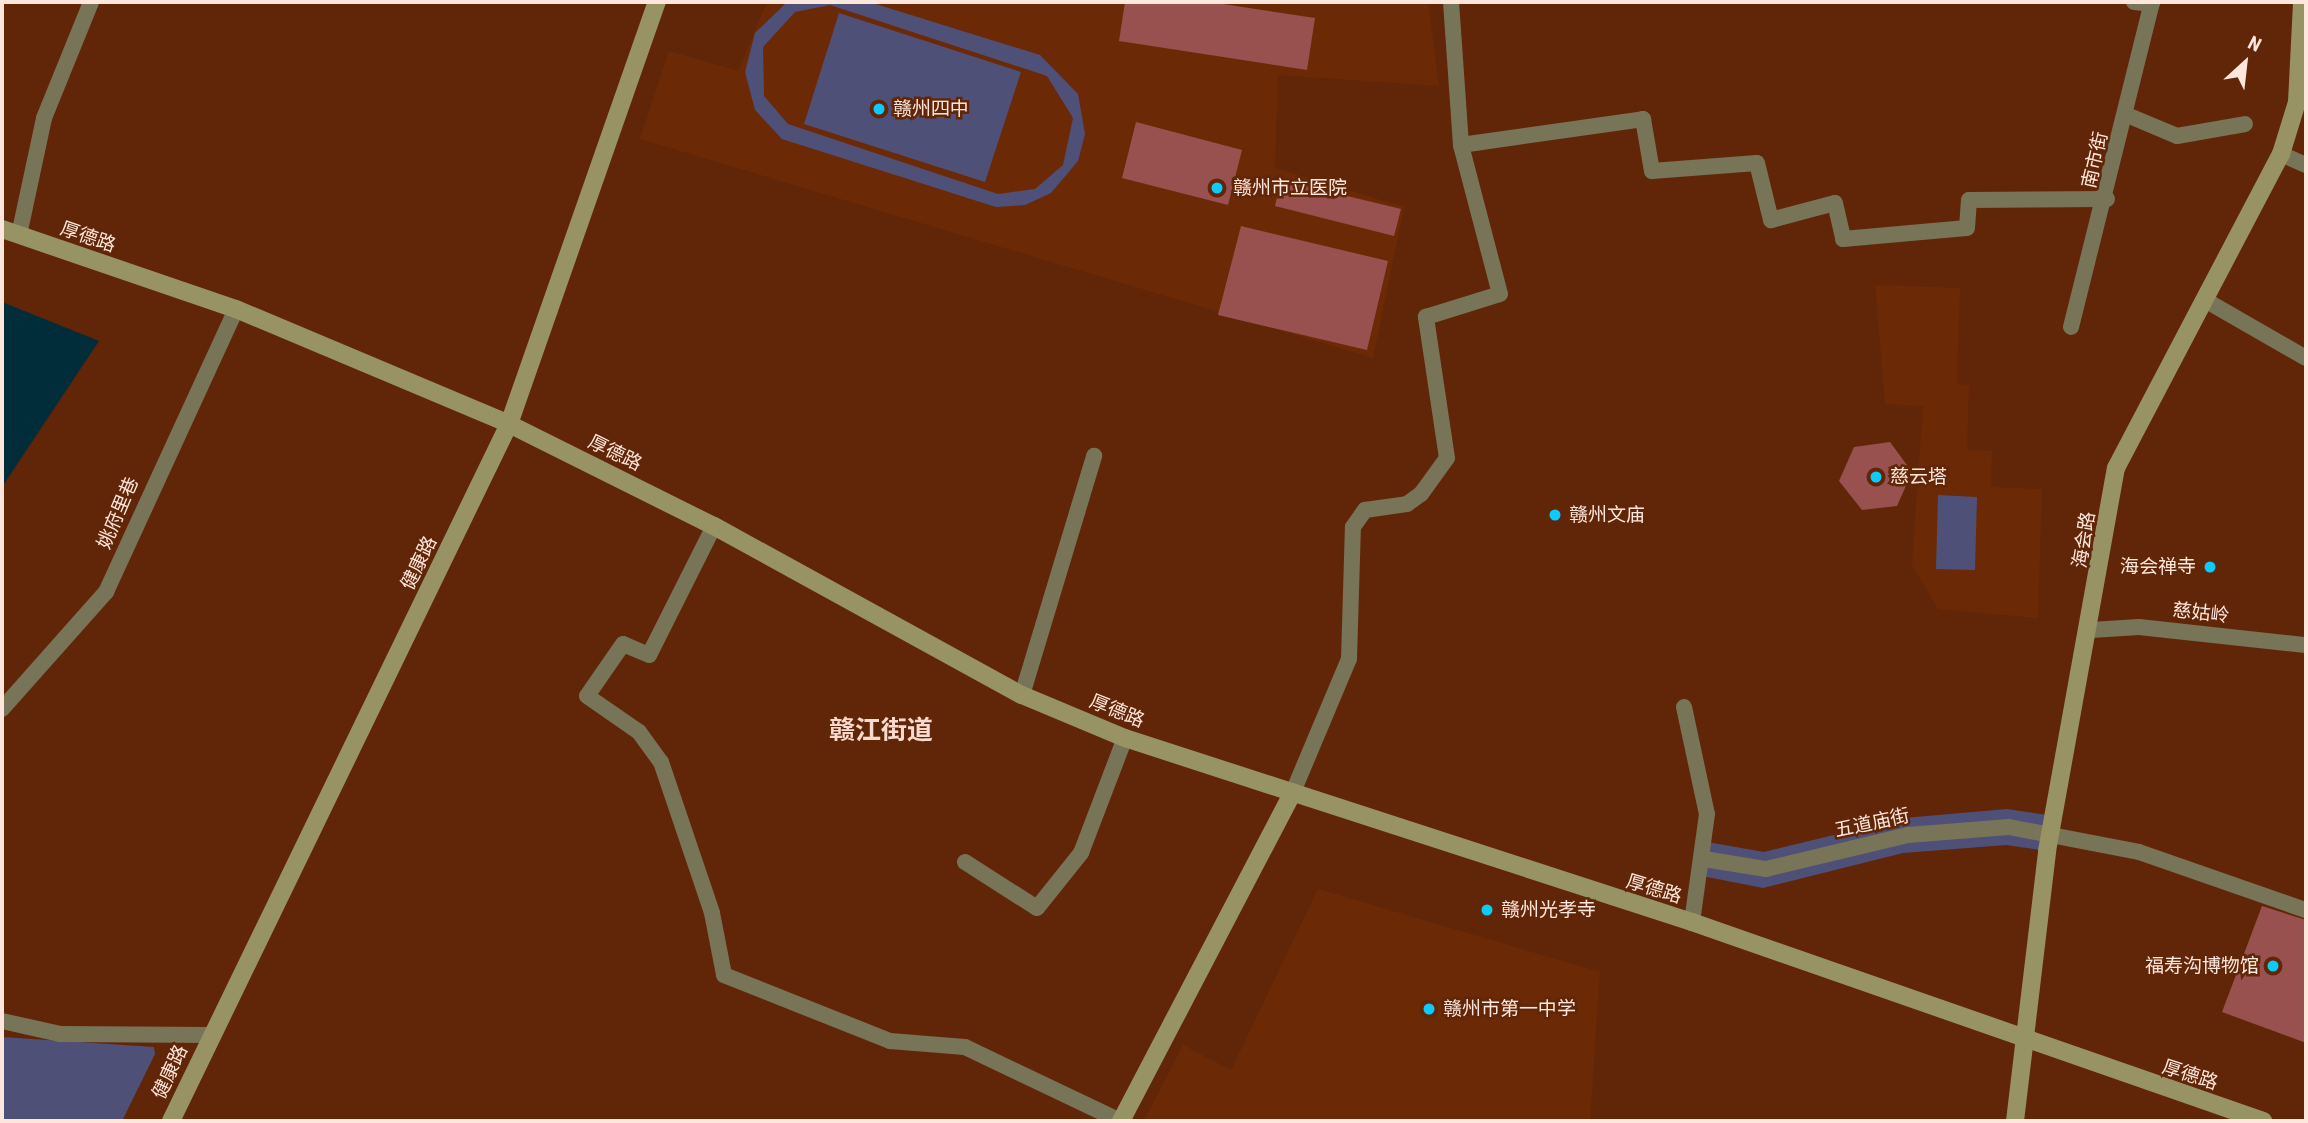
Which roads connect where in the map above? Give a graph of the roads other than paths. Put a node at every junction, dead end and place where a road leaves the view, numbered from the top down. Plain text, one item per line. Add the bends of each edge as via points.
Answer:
1 (91, 2) edge
2 (657, 2) edge
3 (1451, 2) edge
4 (2134, 2) edge
5 (2302, 2) edge
6 (2152, 3) edge
7 (2127, 115) junction
8 (2245, 124) dead end
9 (1461, 145) junction
10 (2281, 154) junction
11 (2306, 164) edge
12 (2107, 199) junction
13 (10, 232) edge
14 (2205, 300) junction
15 (236, 309) junction
16 (2071, 327) dead end
17 (2306, 358) edge
18 (509, 424) junction
19 (1094, 456) dead end
20 (714, 526) junction
21 (2091, 629) junction
22 (2306, 645) edge
23 (1022, 695) junction
24 (1684, 707) dead end
25 (2, 709) edge
26 (1125, 738) junction
27 (1293, 792) junction
28 (2050, 832) junction
29 (1704, 859) junction
30 (965, 862) dead end
31 (2306, 910) edge
32 (1692, 922) junction
33 (2, 1021) edge
34 (211, 1035) junction
35 (2025, 1042) junction
36 (171, 1121) edge
37 (1121, 1121) edge
38 (2015, 1121) edge
39 (2263, 1121) edge

1 - 13 street via 44,118
2 - 18 street, 健康路
3 - 9 street
4 - 6 street
5 - 10 street, 海会路 via 2297,102
6 - 7 street, 南市街
7 - 8 street via 2177,136
7 - 12 street, 南市街
9 - 12 street via 1643,119 1652,171 1757,163 1771,220 1835,203 1843,239 1967,228 1969,200
9 - 27 street via 1500,294 1426,317 1447,458 1421,494 1407,504 1365,510 1353,527 1349,659
10 - 11 street
10 - 14 street, 海会路
12 - 16 street, 南市街
13 - 15 street, 厚德路
14 - 17 street
14 - 21 street, 海会路 via 2116,468
15 - 18 street, 厚德路
15 - 25 street, 姚府里巷 via 106,592
18 - 20 street, 厚德路
18 - 34 street, 健康路
19 - 23 street
20 - 23 street, 厚德路
20 - 37 street via 649,655 622,644 587,696 639,732 661,762 712,913 724,975 890,1041 965,1047
21 - 22 street, 慈姑岭 via 2138,627
21 - 28 street, 海会路
23 - 26 street, 厚德路
24 - 29 street via 1703,776
26 - 27 street, 厚德路
26 - 30 street via 1082,853 1037,908
27 - 32 street, 厚德路
27 - 37 street
28 - 29 street, 五道庙街 via 2009,827 1908,835 1766,869
28 - 31 street, 五道庙街 via 2139,852
28 - 35 street, 海会路
29 - 32 street
32 - 35 street, 厚德路
33 - 34 street via 60,1034
34 - 36 street, 健康路
35 - 38 street, 海会路
35 - 39 street, 厚德路

